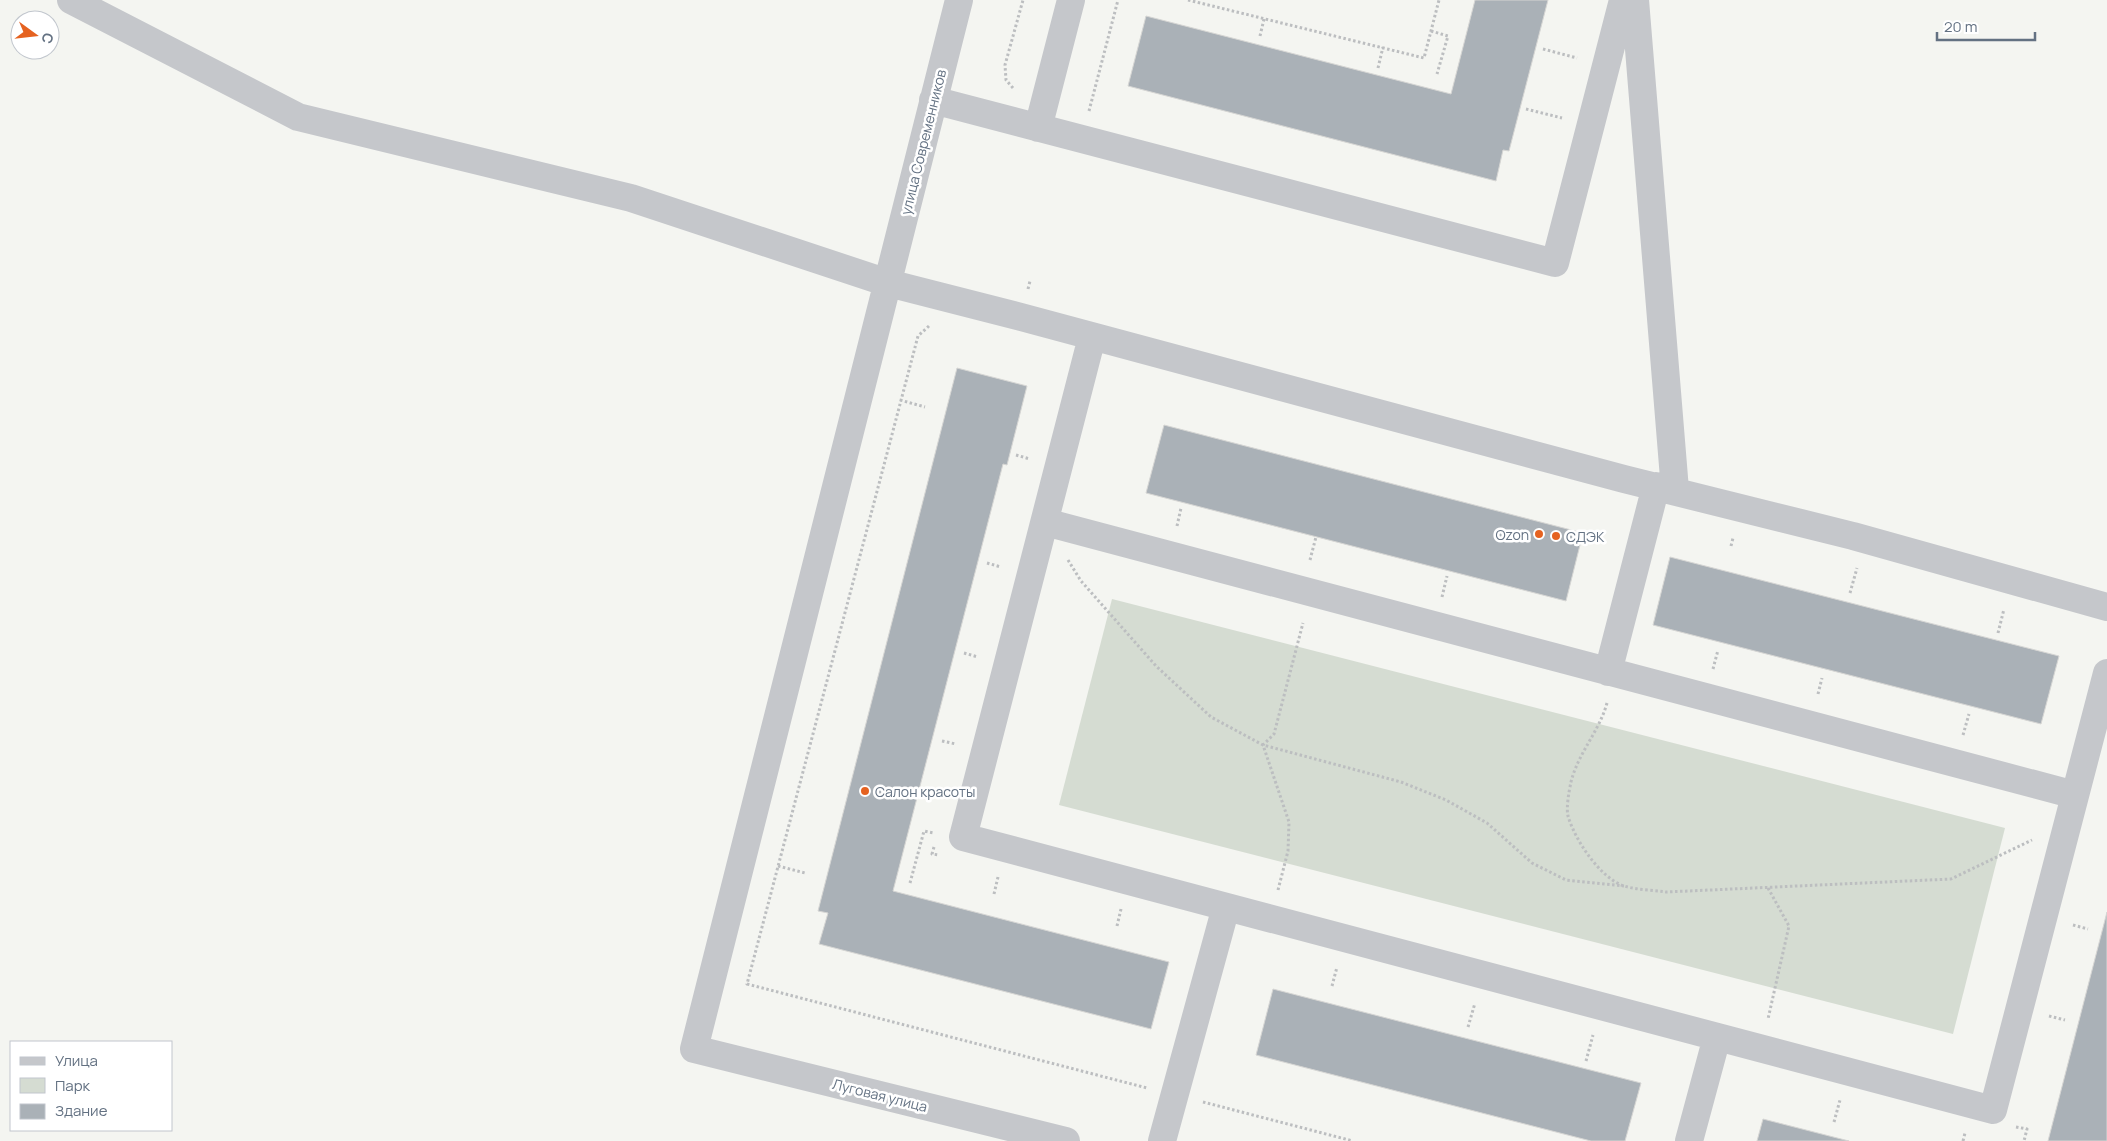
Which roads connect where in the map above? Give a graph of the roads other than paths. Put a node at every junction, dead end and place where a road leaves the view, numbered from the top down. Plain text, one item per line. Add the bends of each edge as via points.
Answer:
1 (71, 0) edge
2 (959, 0) edge
3 (1071, 0) edge
4 (1623, 0) edge
5 (1635, 0) edge
6 (933, 100) junction
7 (1038, 128) junction
8 (888, 283) junction
9 (1092, 337) junction
10 (1666, 488) junction
11 (1045, 522) junction
12 (2107, 607) edge
13 (1611, 672) junction
14 (2107, 673) edge
15 (2075, 795) junction
16 (1226, 907) junction
17 (1717, 1037) junction
18 (694, 1049) joint
19 (1066, 1141) edge
20 (1162, 1141) edge
21 (1689, 1141) edge

1 - 8 street via 298,117 632,198
2 - 6 street, улица Современников
3 - 7 street
4 - 7 street via 1555,263
5 - 10 street
6 - 7 street
6 - 8 street, улица Современников
8 - 9 street
8 - 18 street, улица Современников
9 - 10 street
9 - 11 street
10 - 12 street
10 - 13 street
11 - 13 street
11 - 16 street via 963,837
13 - 15 street
14 - 15 street
15 - 17 street via 1993,1110
16 - 17 street
16 - 20 street
17 - 21 street
18 - 19 street, Луговая улица

